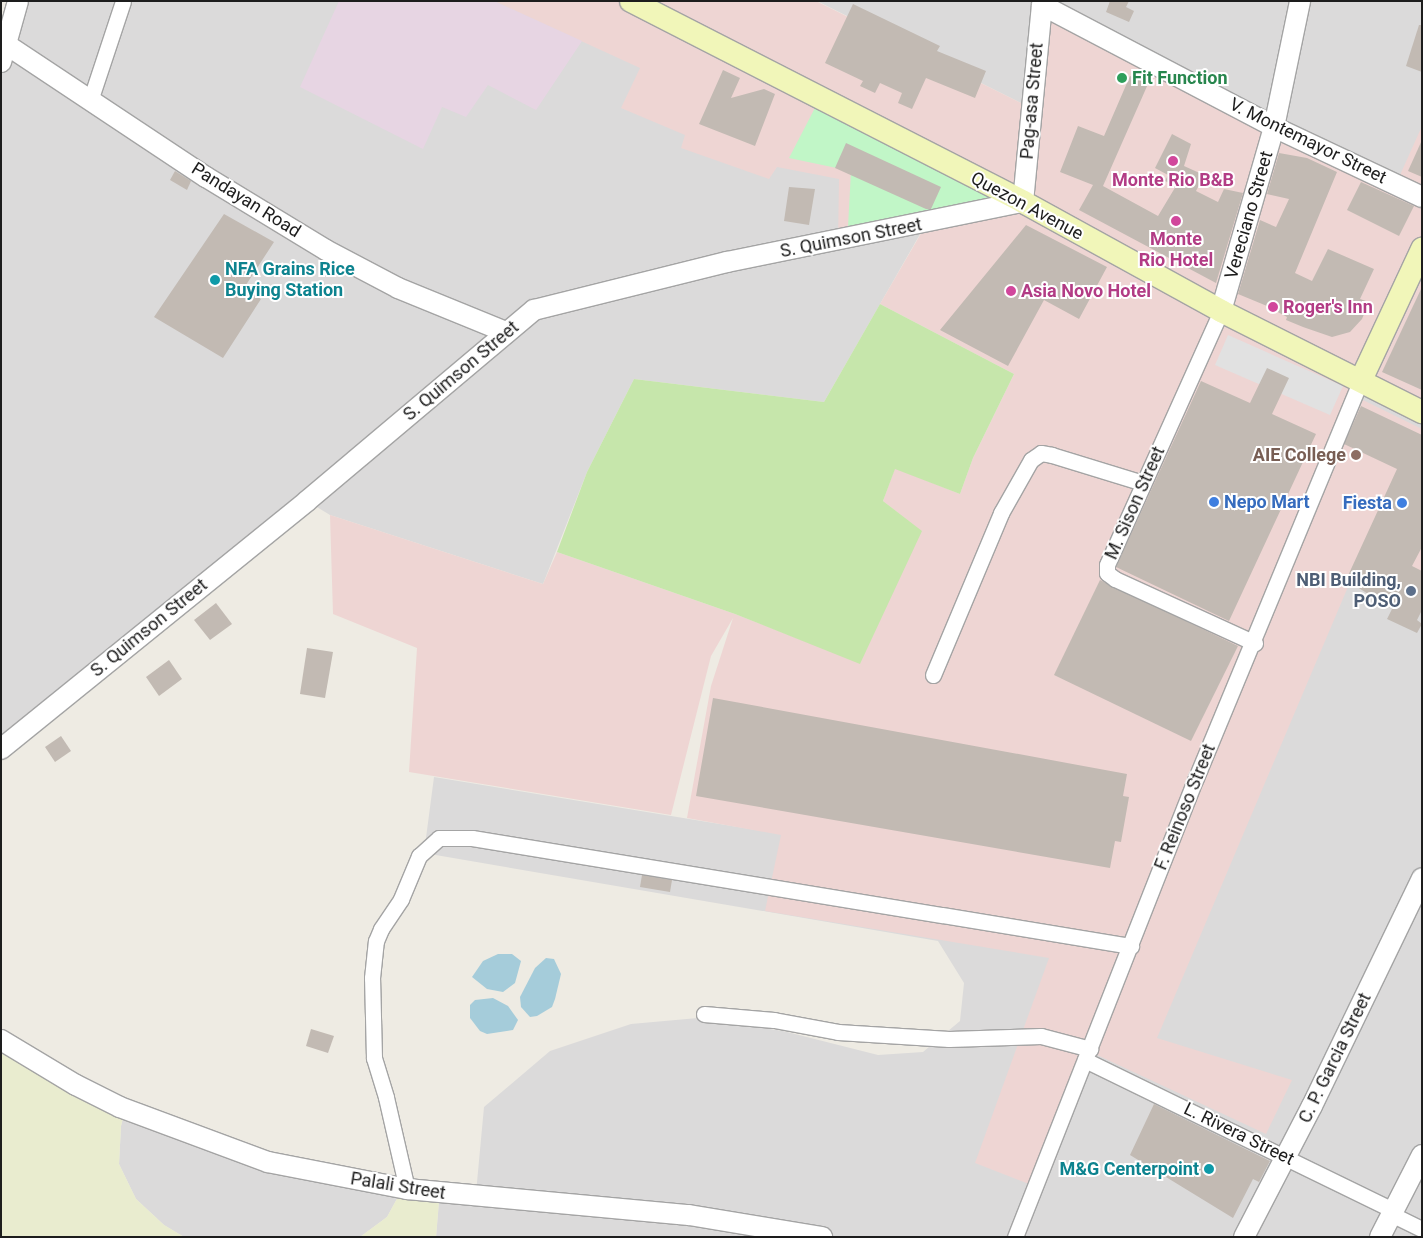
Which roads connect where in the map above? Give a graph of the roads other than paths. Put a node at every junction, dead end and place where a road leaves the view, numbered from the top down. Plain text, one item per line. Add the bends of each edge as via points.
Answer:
1 (18, 1) edge
2 (123, 1) edge
3 (631, 1) edge
4 (1300, 1) edge
5 (1040, 2) edge
6 (3, 49) edge
7 (90, 101) junction
8 (1274, 127) junction
9 (1422, 197) edge
10 (1023, 202) junction
11 (1422, 249) edge
12 (1221, 311) junction
13 (506, 332) junction
14 (1361, 380) junction
15 (1422, 412) edge
16 (1143, 484) junction
17 (1254, 643) junction
18 (933, 675) dead end
19 (1, 749) edge
20 (1422, 878) edge
21 (1131, 946) junction
22 (704, 1014) dead end
23 (1, 1040) edge
24 (1087, 1055) junction
25 (1422, 1155) edge
26 (1286, 1156) junction
27 (407, 1189) junction
28 (1392, 1212) junction
29 (733, 1229) edge
30 (1422, 1229) edge
31 (822, 1237) edge
32 (1015, 1237) edge
33 (1244, 1237) edge
34 (1380, 1237) edge

1 - 6 street
2 - 7 street
3 - 10 main road, Quezon Avenue
4 - 8 street, Vereciano Street
5 - 8 street, V. Montemayor Street
5 - 10 street, Pag-asa Street
6 - 7 street, Pandayan Road
7 - 13 street, Pandayan Road via 342,258 398,288
8 - 9 street, V. Montemayor Street
8 - 12 street, Vereciano Street
10 - 12 main road, Quezon Avenue
10 - 13 street, S. Quimson Street via 727,262 600,292 534,310
11 - 14 main road
12 - 14 main road, Quezon Avenue
12 - 16 street, M. Sison Street
13 - 19 street, S. Quimson Street via 321,490
14 - 15 main road, Quezon Avenue
14 - 17 street, F. Reinoso Street
16 - 17 street, M. Sison Street via 1107,565 1107,573
16 - 18 street via 1052,455 1041,453 1031,460 1001,513
17 - 21 street, F. Reinoso Street via 1196,778
20 - 26 street, C. P. Garcia Street
21 - 24 street, F. Reinoso Street
21 - 27 street via 472,838 439,838 419,856 401,899 381,929 376,941 372,978 374,1058
22 - 24 street, L. Rivera Street via 875,1034 949,1039 1041,1036
23 - 27 street, Palali Street via 76,1085 176,1130 268,1162
24 - 26 street, L. Rivera Street
24 - 32 street, F. Reinoso Street
25 - 28 street
26 - 28 street, L. Rivera Street
26 - 33 street, C. P. Garcia Street
27 - 29 street, Palali Street
28 - 30 street, L. Rivera Street
28 - 34 street
29 - 31 street, Palali Street

